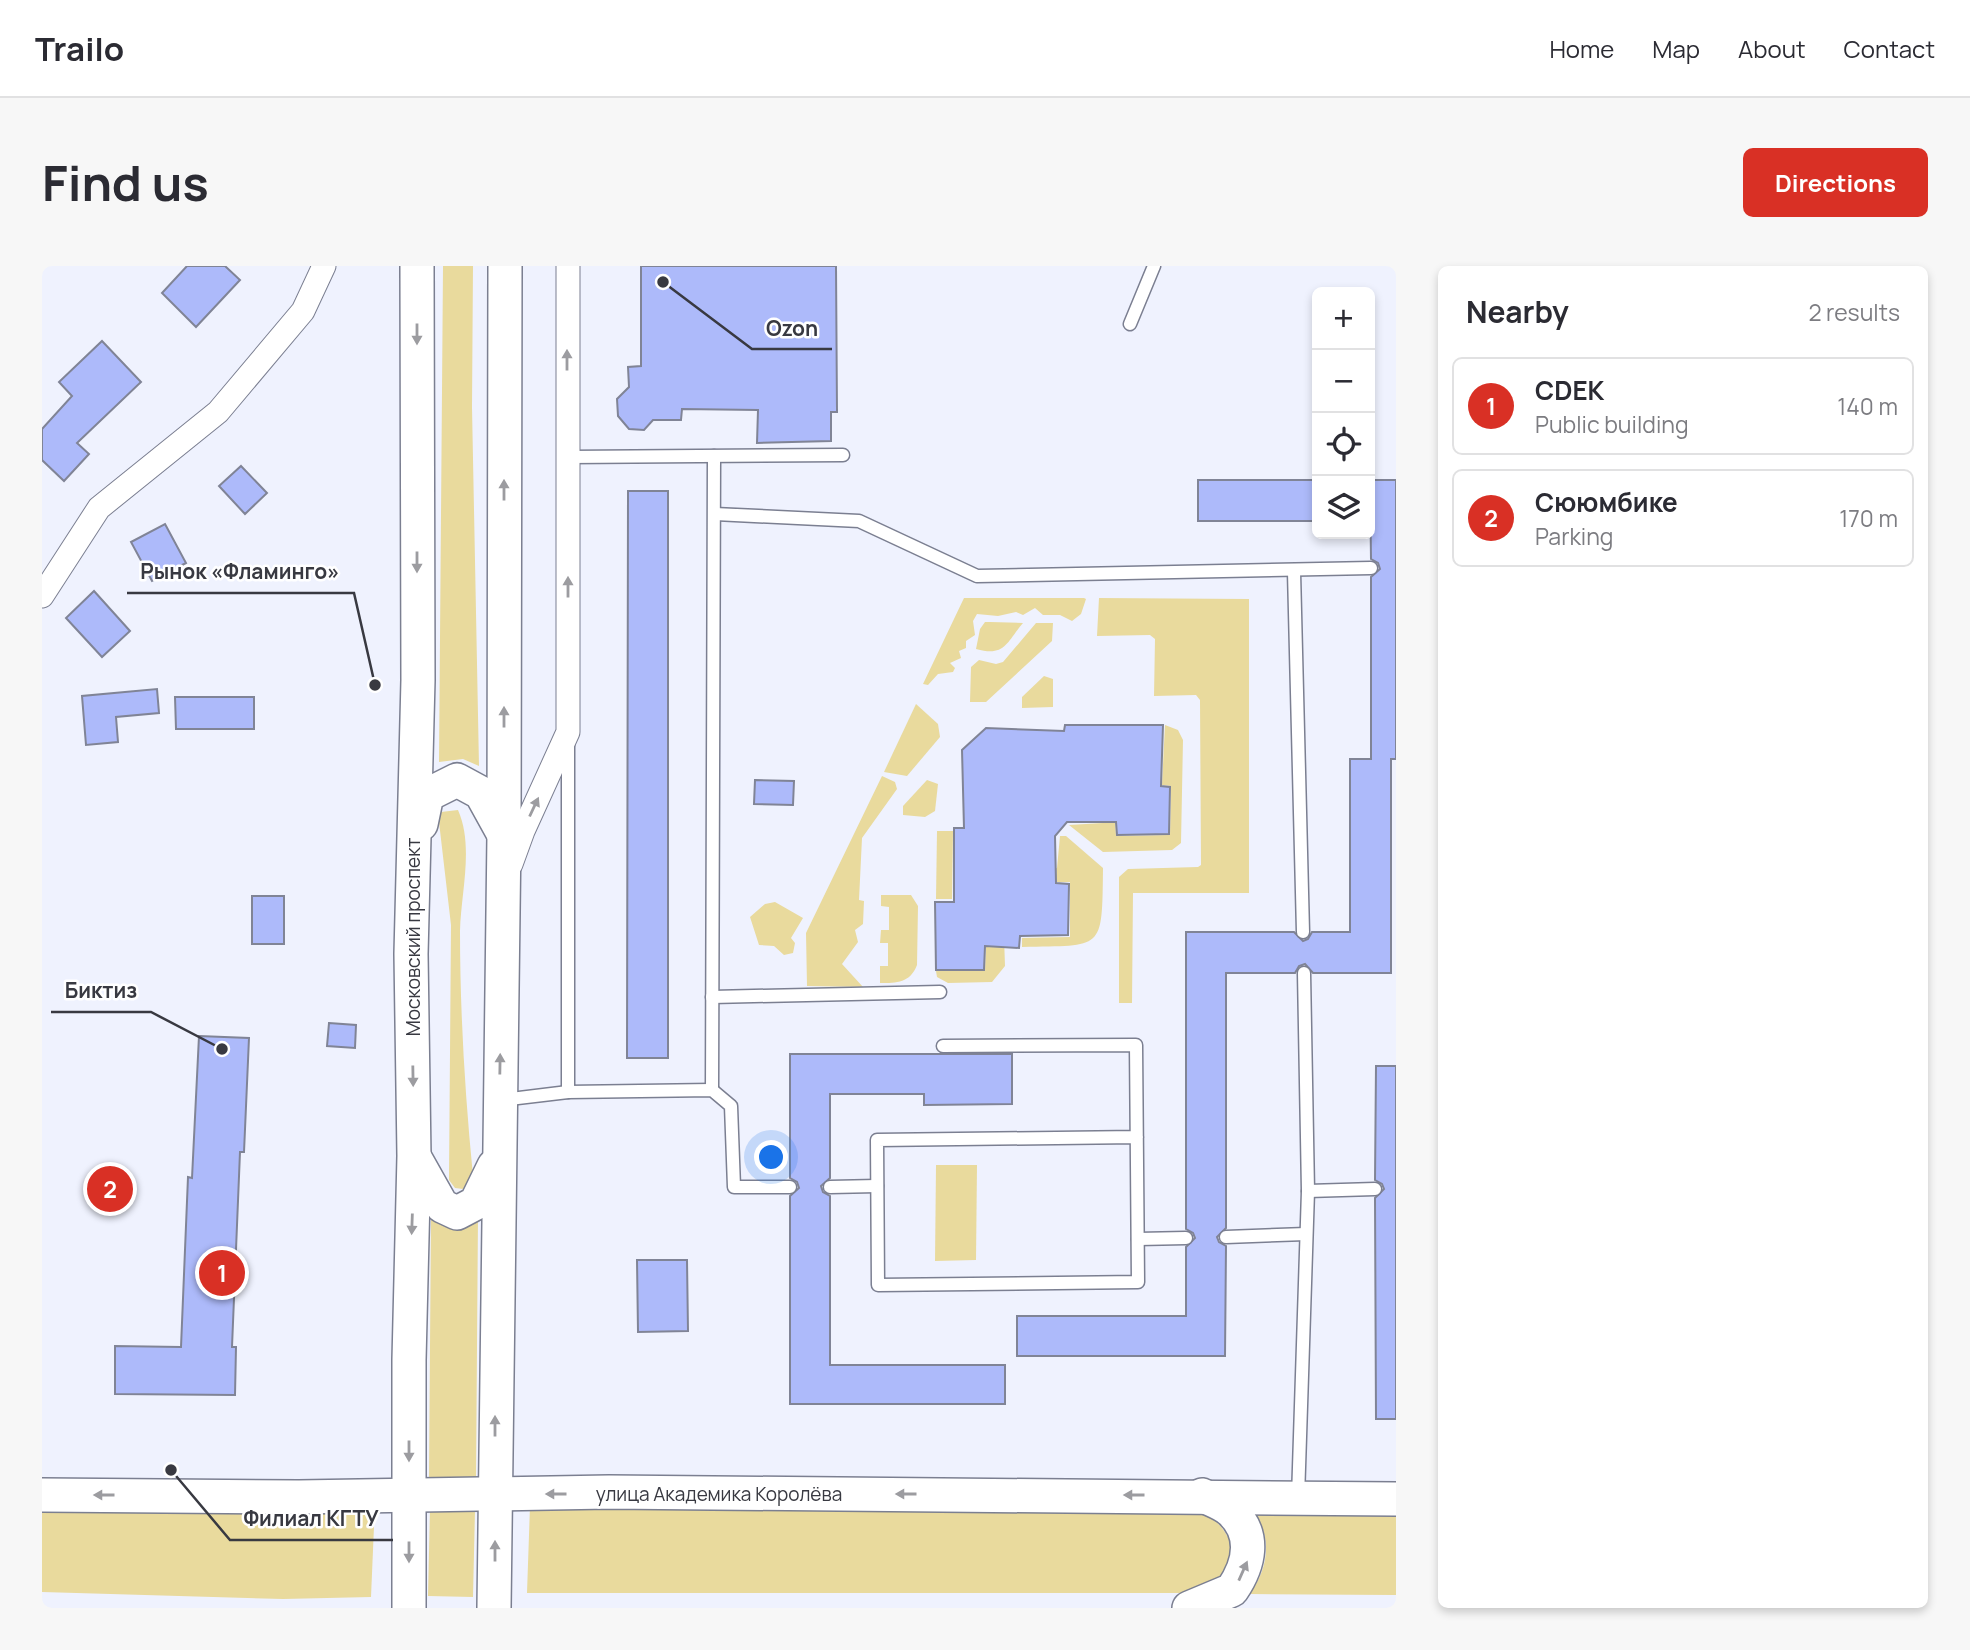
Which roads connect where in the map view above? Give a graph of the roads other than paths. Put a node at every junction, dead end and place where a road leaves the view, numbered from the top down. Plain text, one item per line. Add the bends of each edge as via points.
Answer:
1 (324, 266) edge
2 (417, 266) edge
3 (505, 266) edge
4 (568, 266) edge
5 (1154, 266) edge
6 (1130, 324) dead end
7 (843, 455) dead end
8 (714, 456) junction
9 (569, 457) junction
10 (715, 514) junction
11 (1371, 568) dead end
12 (1294, 572) junction
13 (42, 596) edge
14 (568, 733) junction
15 (504, 835) junction
16 (413, 861) junction
17 (501, 894) junction
18 (1303, 932) dead end
19 (1304, 973) dead end
20 (940, 992) dead end
21 (712, 997) junction
22 (943, 1046) dead end
23 (712, 1090) junction
24 (568, 1092) junction
25 (499, 1100) junction
26 (1137, 1137) junction
27 (414, 1156) junction
28 (499, 1156) junction
29 (877, 1186) junction
30 (790, 1187) dead end
31 (830, 1187) dead end
32 (1375, 1189) dead end
33 (1308, 1191) junction
34 (1306, 1234) junction
35 (1226, 1237) dead end
36 (1186, 1238) dead end
37 (1138, 1239) junction
38 (495, 1494) junction
39 (42, 1495) edge
40 (409, 1495) junction
41 (1202, 1495) junction
42 (1298, 1498) junction
43 (1396, 1499) edge
44 (409, 1608) edge
45 (494, 1608) edge
46 (1189, 1608) edge

1 - 13 street via 303,311 218,412 99,508
2 -> 16 main road, Московский проспект via 418,680
15 -> 3 main road
9 -> 4 street
5 - 6 lane
7 - 8 lane
8 - 9 lane
8 - 10 lane
14 -> 9 street
10 - 12 lane via 859,521 977,576
10 - 21 lane
11 - 12 lane
12 - 18 lane
17 -> 14 street via 523,831
14 - 24 lane
15 - 16 main road via 481,793 457,780 426,795
15 - 17 main road
16 -> 27 main road, Московский проспект
25 -> 17 main road
19 - 33 lane
20 - 21 lane
21 - 23 lane
22 - 26 lane via 1136,1045
23 - 24 lane
23 - 30 lane via 731,1106 734,1187
24 - 25 lane
25 - 28 main road
26 - 29 lane via 877,1140
26 - 37 lane
27 - 28 main road via 442,1206 457,1213 476,1203
27 -> 40 main road, Московский проспект
38 -> 28 main road
29 - 31 lane
29 - 37 lane via 878,1285 1138,1282
32 - 33 lane
33 - 34 lane
34 - 35 lane
34 - 42 lane
36 - 37 lane
38 - 40 main road, улица Академика Королёва
41 -> 38 main road, улица Академика Королёва
45 -> 38 main road
40 -> 39 main road, улица Академика Королёва
40 -> 44 main road, Московский проспект
41 - 42 main road, улица Академика Королёва
46 -> 41 main road via 1233,1590 1250,1554 1244,1530 1231,1510
42 - 43 main road, улица Академика Королёва

